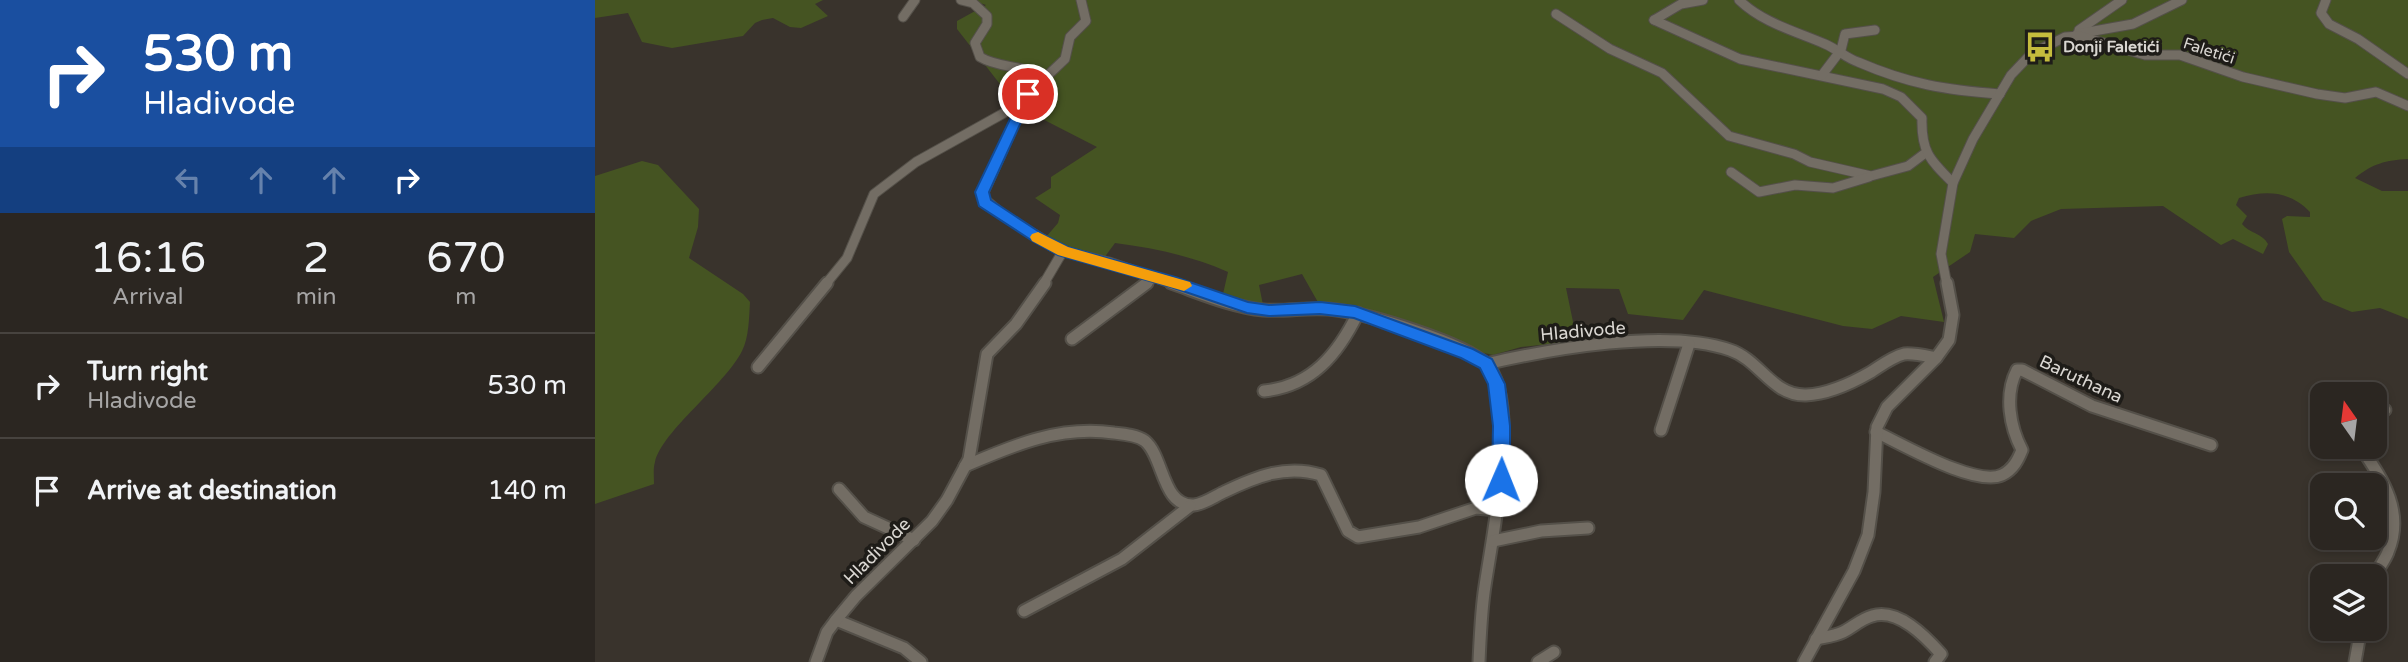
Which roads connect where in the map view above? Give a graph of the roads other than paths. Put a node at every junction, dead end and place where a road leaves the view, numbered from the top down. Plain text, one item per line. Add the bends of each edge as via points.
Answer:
1 (915, 0) edge
2 (961, 0) edge
3 (1081, 0) edge
4 (1703, 0) edge
5 (1739, 0) edge
6 (2122, 0) edge
7 (2182, 0) edge
8 (2326, 0) edge
9 (1556, 14) dead end
10 (902, 17) dead end
11 (1875, 30) dead end
12 (2071, 36) junction
13 (1840, 50) junction
14 (2408, 74) edge
15 (1822, 75) junction
16 (1044, 79) junction
17 (1028, 94) junction
18 (2000, 94) junction
19 (2408, 106) edge
20 (1924, 154) junction
21 (1731, 172) dead end
22 (1871, 176) junction
23 (1953, 183) junction
24 (1063, 251) junction
25 (1154, 277) junction
26 (1358, 313) junction
27 (1072, 339) dead end
28 (1686, 344) junction
29 (1936, 358) junction
30 (1486, 364) junction
31 (758, 367) dead end
32 (1264, 391) dead end
33 (1661, 430) dead end
34 (1877, 432) junction
35 (2211, 445) dead end
36 (2369, 459) edge
37 (965, 466) junction
38 (839, 489) dead end
39 (1190, 506) junction
40 (1497, 510) junction
41 (1588, 528) dead end
42 (914, 540) junction
43 (1493, 541) junction
44 (2382, 564) edge
45 (1024, 611) dead end
46 (836, 620) junction
47 (1816, 639) junction
48 (2359, 641) edge
49 (1554, 652) dead end
50 (815, 662) edge
51 (921, 662) edge
52 (1479, 662) edge
53 (1538, 662) edge
54 (1804, 662) edge
55 (1935, 662) edge
56 (2355, 662) edge

1 - 10 street
2 - 16 street via 973,3 987,16 975,43 980,57 1030,70
3 - 16 street via 1086,21 1070,37 1065,59
4 - 15 street via 1681,4 1654,20 1740,59
5 - 13 street via 1755,15
6 - 12 street
7 - 12 street via 2133,24
8 - 14 street via 2321,13 2329,24
9 - 22 street via 1610,49 1662,74 1729,135
11 - 13 street via 1845,34
12 - 18 street via 2031,54
12 - 19 street, Faletići via 2145,55 2180,55 2243,77 2333,98 2380,93
13 - 15 street
13 - 18 street via 1854,61 1905,80 1943,90
15 - 20 street via 1901,97 1922,118
16 - 17 street
17 - 24 street via 982,198
17 - 31 street via 1004,113 916,162 874,194 847,258
18 - 23 street
20 - 22 street via 1908,166
20 - 23 street
21 - 22 street via 1759,192 1795,185 1833,188
23 - 29 street via 1941,254 1953,326
24 - 25 street
24 - 37 street, Hladivode via 1037,296 987,354
25 - 26 street via 1247,307
25 - 27 street
26 - 30 street
26 - 32 street via 1333,358 1283,391
28 - 29 street via 1734,351 1774,385 1804,396 1840,386 1902,355
28 - 30 street, Hladivode via 1549,351
28 - 33 street
29 - 34 street via 1888,407
30 - 40 street via 1496,384 1502,426
34 - 35 street, Baruthana via 1967,472 1997,477 2010,470 2022,450 2014,436 2010,383 2017,370 2022,370 2092,406
34 - 47 street via 1868,535 1854,571
36 - 44 street via 2394,505 2396,528
37 - 39 street via 1039,435 1102,430 1147,442 1178,502
37 - 42 street, Hladivode via 947,500
38 - 42 street via 864,517
39 - 40 street via 1275,471 1297,468 1321,475 1348,531 1358,537 1419,527 1476,508
39 - 45 street via 1122,559
40 - 43 street
41 - 43 street
42 - 46 street, Hladivode
43 - 52 street via 1485,570
46 - 50 street, Hladivode
46 - 51 street via 904,648
47 - 54 street
47 - 55 street via 1884,614 1933,643 1941,654
48 - 56 street
49 - 53 street

